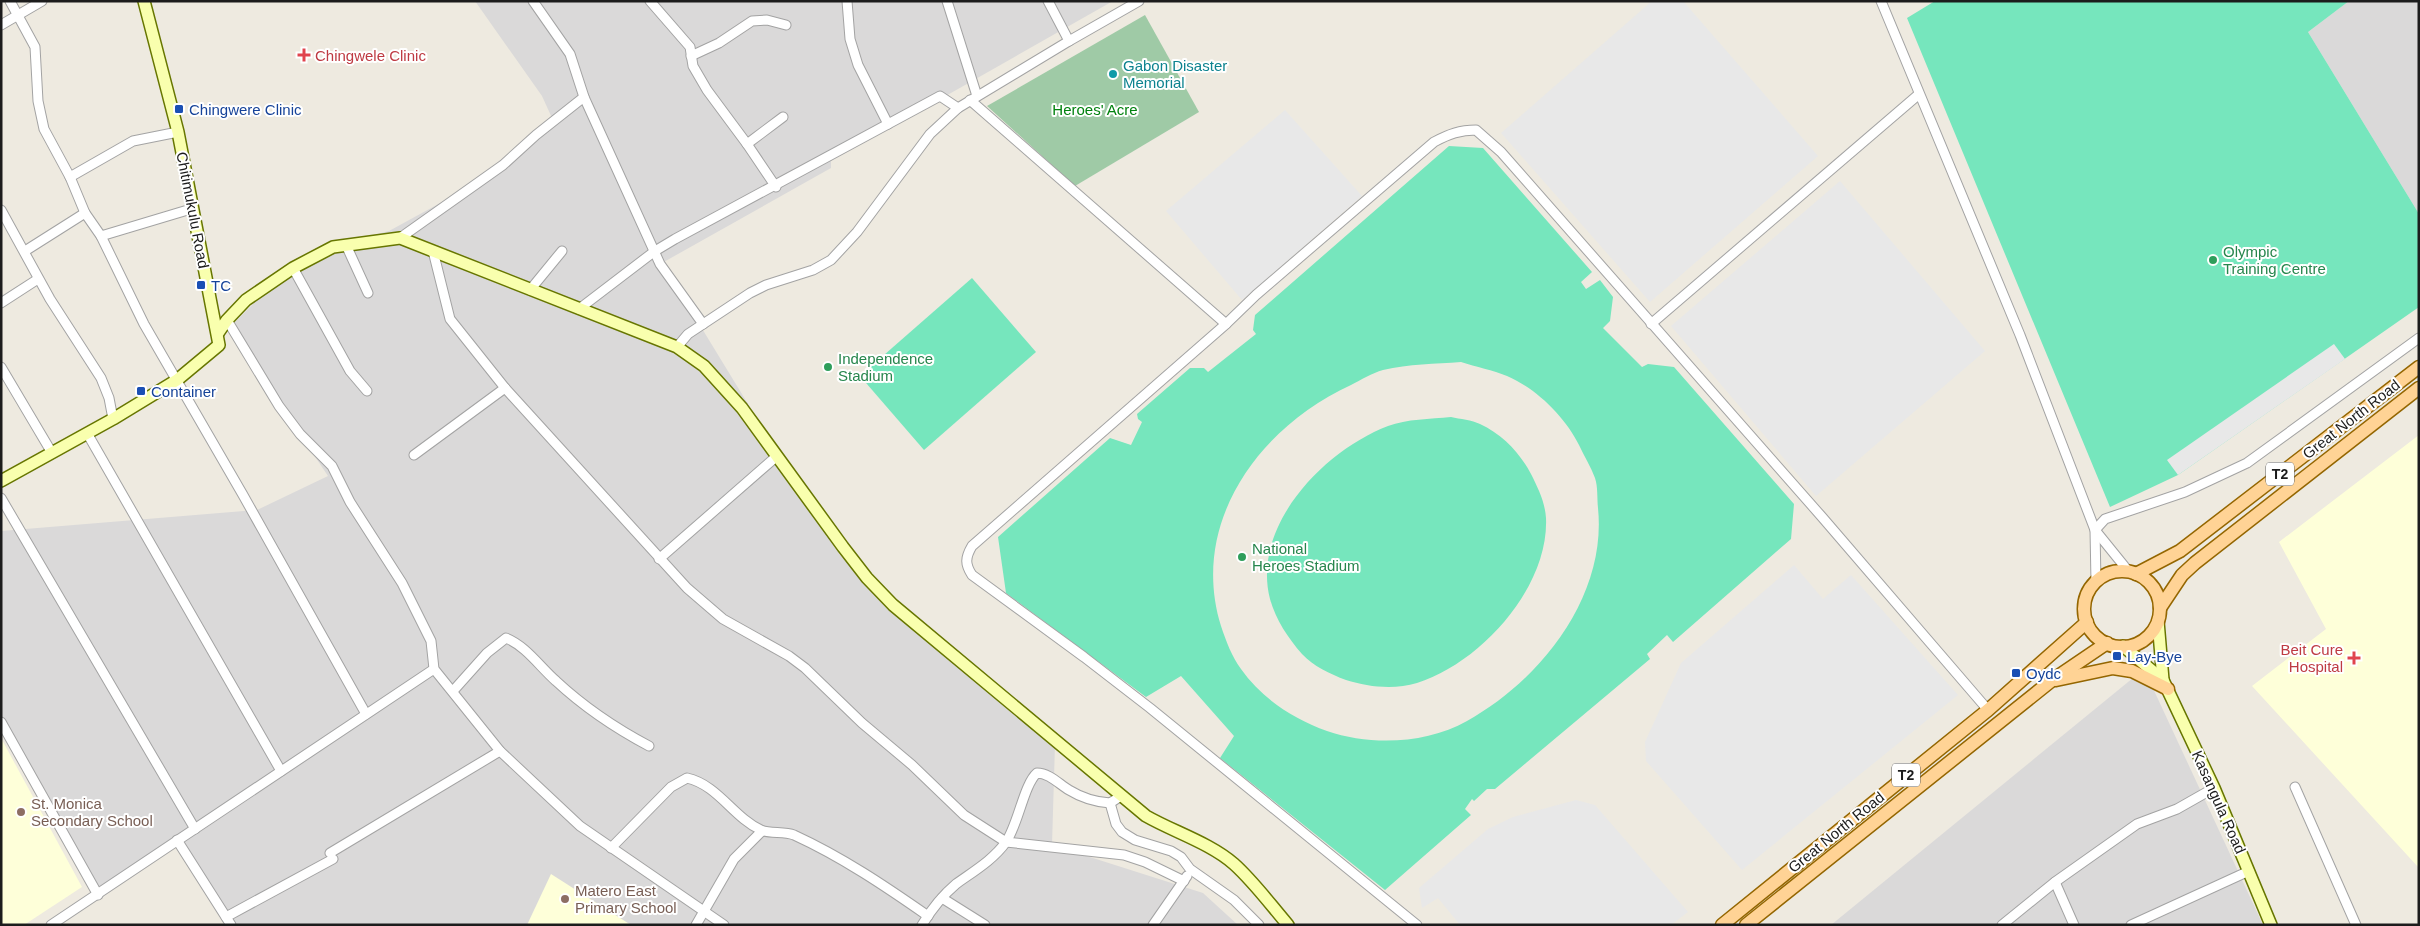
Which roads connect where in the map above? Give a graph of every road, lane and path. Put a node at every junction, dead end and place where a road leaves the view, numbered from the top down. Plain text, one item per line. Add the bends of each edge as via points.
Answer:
1 (10, 1) edge
2 (42, 1) edge
3 (144, 1) edge
4 (533, 1) edge
5 (650, 1) edge
6 (847, 1) edge
7 (946, 1) edge
8 (1048, 1) edge
9 (1139, 1) edge
10 (1881, 1) edge
11 (18, 15) junction
12 (1, 25) edge
13 (786, 25) dead end
14 (1069, 41) junction
15 (691, 56) junction
16 (1918, 94) junction
17 (584, 97) junction
18 (973, 98) junction
19 (958, 108) junction
20 (784, 117) dead end
21 (888, 124) junction
22 (178, 132) junction
23 (748, 144) junction
24 (70, 177) junction
25 (776, 186) junction
26 (191, 209) junction
27 (1, 210) edge
28 (85, 212) junction
29 (101, 236) junction
30 (400, 238) junction
31 (346, 245) junction
32 (25, 251) junction
33 (433, 251) junction
34 (562, 251) dead end
35 (655, 251) junction
36 (293, 268) junction
37 (38, 279) junction
38 (530, 290) junction
39 (368, 293) dead end
40 (1, 303) edge
41 (580, 309) junction
42 (226, 320) junction
43 (703, 324) junction
44 (1226, 324) junction
45 (1651, 324) junction
46 (218, 333) junction
47 (2419, 338) edge
48 (677, 347) junction
49 (1, 367) edge
50 (2419, 367) edge
51 (176, 380) junction
52 (506, 388) junction
53 (2419, 388) edge
54 (367, 391) dead end
55 (113, 419) junction
56 (87, 433) junction
57 (52, 453) junction
58 (414, 455) dead end
59 (777, 456) junction
60 (1, 482) edge
61 (1, 498) edge
62 (2095, 530) junction
63 (659, 559) junction
64 (2133, 573) junction
65 (2096, 582) junction
66 (2160, 608) junction
67 (2158, 621) junction
68 (2087, 622) junction
69 (2106, 643) junction
70 (2123, 646) junction
71 (434, 669) junction
72 (2051, 681) junction
73 (2165, 684) junction
74 (453, 691) junction
75 (1988, 710) junction
76 (366, 714) junction
77 (1, 722) edge
78 (649, 746) dead end
79 (500, 750) junction
80 (280, 771) junction
81 (2295, 787) dead end
82 (2214, 788) junction
83 (1121, 796) junction
84 (1110, 803) junction
85 (195, 829) junction
86 (762, 831) junction
87 (177, 840) junction
88 (1006, 842) junction
89 (611, 848) junction
90 (1190, 870) junction
91 (2249, 871) junction
92 (1184, 881) junction
93 (2055, 882) junction
94 (98, 895) junction
95 (942, 898) junction
96 (703, 911) junction
97 (928, 916) junction
98 (228, 921) edge
99 (51, 925) edge
100 (696, 925) edge
101 (724, 925) edge
102 (922, 925) edge
103 (985, 925) edge
104 (1153, 925) edge
105 (1259, 925) edge
106 (1288, 925) edge
107 (1416, 925) edge
108 (1722, 925) edge
109 (1746, 925) edge
110 (2002, 925) edge
111 (2074, 925) edge
112 (2131, 925) edge
113 (2271, 925) edge
114 (2356, 925) edge

1 - 11 street
2 - 11 street
3 - 22 street, Chitimukulu Road
4 - 17 street via 570,54
5 - 15 street via 690,48
6 - 21 street via 850,39 858,65
7 - 18 street
8 - 14 street
9 - 14 street
10 - 16 street
11 - 12 street
11 - 24 street via 35,46 38,101 44,129
13 - 15 street via 767,20 752,21 719,43
14 - 18 street
15 - 23 street via 707,90
16 - 45 street
16 - 62 street via 2020,335
17 - 30 street via 503,166
17 - 35 street
18 - 19 street
18 - 44 street
19 - 21 street via 940,96
19 - 43 street via 930,134 857,232 831,260 813,270 758,289
20 - 23 street
21 - 25 street
22 - 24 street via 133,142
22 - 26 street, Chitimukulu Road
23 - 25 street
24 - 28 street
25 - 35 street
26 - 29 street
26 - 46 street, Chitimukulu Road
27 - 32 street
28 - 29 street
28 - 32 street
29 - 51 street via 144,324
30 - 31 street
30 - 33 street
31 - 36 street via 333,247
31 - 39 street
32 - 37 street
33 - 38 street
33 - 52 street via 450,319
34 - 38 street
35 - 41 street
35 - 43 street via 660,264
36 - 42 street via 246,300
36 - 54 street via 350,371
37 - 40 street
37 - 55 street via 101,378
38 - 41 street
41 - 48 street
42 - 46 street
42 - 71 street via 279,406 300,434 332,466 350,502 402,583 431,641
43 - 48 street
44 - 45 street via 1434,142 1464,130 1476,130 1501,152
44 - 107 street via 972,546 966,565 972,575 1142,702
45 - 75 street
46 - 51 street via 219,345
47 - 62 street via 2247,463 2185,492 2105,519
48 - 59 street via 704,366 728,391
49 - 57 street
50 - 64 main road, Great North Road / T2 via 2180,551
51 - 55 street
51 - 76 street
52 - 58 street
52 - 63 street
53 - 66 main road, Great North Road / T2 via 2195,563 2178,580
55 - 56 street
56 - 57 street
56 - 80 street
57 - 60 street
59 - 63 street
59 - 83 street via 866,578 893,605
61 - 85 street
62 - 64 street
62 - 65 street
63 - 88 street via 723,619 805,668 964,815
64 - 65 main road, T2 via 2115,572
64 - 66 main road via 2153,587
65 - 68 main road via 2086,601
66 - 67 main road, T2
67 - 70 main road, T2 via 2142,641
67 - 73 street, Kasangula Road
68 - 69 main road
68 - 75 main road, Great North Road / T2
69 - 70 main road
69 - 72 main road, Great North Road / T2
70 - 73 street, Kasangula Road
71 - 74 street
71 - 76 street
72 - 73 main road via 2113,668 2132,671
72 - 109 main road, Great North Road / T2
73 - 82 street, Kasangula Road
74 - 78 street via 487,652 506,638 517,643 592,711
74 - 79 street
75 - 108 main road, Great North Road / T2
76 - 80 street
77 - 94 street
79 - 89 street via 580,826
79 - 98 street
80 - 85 street
81 - 114 street
82 - 91 street, Kasangula Road
82 - 93 street via 2176,809 2137,824
83 - 84 street
83 - 106 street via 1166,828 1212,849 1233,863
84 - 88 street via 1080,796 1037,773
84 - 90 street via 1122,832 1135,840 1171,851 1181,857
85 - 87 street
86 - 89 street via 715,792 687,778 672,787
86 - 96 street via 734,859
86 - 97 street via 792,834 838,858
87 - 94 street
87 - 98 street
88 - 92 street via 1124,855
88 - 95 street
89 - 96 street
90 - 92 street
90 - 105 street via 1234,900
91 - 112 street
91 - 113 street, Kasangula Road
92 - 104 street
93 - 110 street
93 - 111 street
94 - 99 street
95 - 97 street
95 - 103 street
96 - 100 street
96 - 101 street
97 - 102 street

